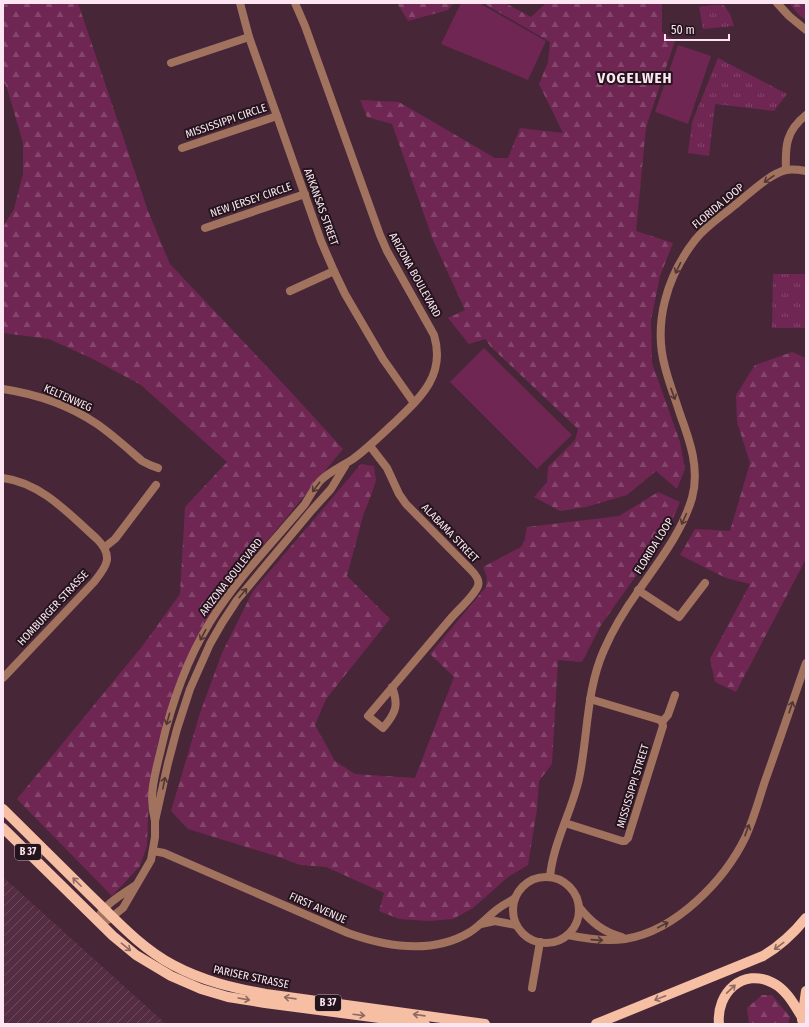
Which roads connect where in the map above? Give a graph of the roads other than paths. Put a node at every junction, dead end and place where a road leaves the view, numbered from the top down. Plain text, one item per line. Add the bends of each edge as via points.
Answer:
1 (240, 3) edge
2 (295, 3) edge
3 (777, 3) edge
4 (806, 30) edge
5 (249, 36) junction
6 (171, 63) dead end
7 (806, 115) edge
8 (277, 116) junction
9 (182, 148) dead end
10 (786, 170) junction
11 (806, 171) edge
12 (305, 194) junction
13 (205, 228) dead end
14 (334, 271) junction
15 (290, 291) dead end
16 (3, 389) edge
17 (414, 403) junction
18 (370, 446) junction
19 (346, 463) junction
20 (158, 468) dead end
21 (3, 478) edge
22 (156, 485) dead end
23 (105, 547) junction
24 (705, 583) dead end
25 (638, 590) junction
26 (196, 649) junction
27 (203, 660) junction
28 (806, 663) edge
29 (3, 678) edge
30 (392, 687) junction
31 (675, 695) dead end
32 (590, 699) junction
33 (662, 722) junction
34 (3, 809) edge
35 (155, 821) junction
36 (565, 823) junction
37 (3, 828) edge
38 (153, 851) junction
39 (550, 877) junction
40 (136, 885) junction
41 (515, 898) junction
42 (579, 907) junction
43 (104, 910) junction
44 (113, 918) junction
45 (806, 918) edge
46 (98, 921) junction
47 (479, 925) junction
48 (516, 925) junction
49 (568, 935) junction
50 (626, 939) junction
51 (540, 942) junction
52 (532, 988) dead end
53 (806, 992) edge
54 (803, 1019) edge
55 (425, 1024) edge
56 (485, 1024) edge
57 (596, 1024) edge
58 (719, 1024) edge

1 - 5 street, ARKANSAS STREET
2 - 17 street, ARIZONA BOULEVARD via 380,235 434,335 437,348 435,370 426,390
3 - 4 street
5 - 6 street
5 - 8 street, ARKANSAS STREET
7 - 10 street via 793,128 787,139
8 - 9 street, MISSISSIPPI CIRCLE
8 - 12 street, ARKANSAS STREET
10 - 11 street
10 -> 25 street, FLORIDA LOOP via 760,185 696,239 681,261 666,295 660,330 661,348 664,367 692,450 695,480 692,496 678,532
12 - 13 street, NEW JERSEY CIRCLE
12 - 14 street, ARKANSAS STREET
14 - 15 street
14 - 17 street, ARKANSAS STREET via 383,359
16 - 20 street, KELTENWEG via 50,400 84,415 142,461
17 - 18 street, ARIZONA BOULEVARD
18 - 19 street, ARIZONA BOULEVARD
18 - 30 street, ALABAMA STREET via 387,468 406,504 471,570 478,581 474,592
19 -> 26 street, ARIZONA BOULEVARD via 321,480 305,504 237,584 210,622
27 -> 19 street, ARIZONA BOULEVARD via 237,600 331,490
21 - 23 street via 27,485 47,495
22 - 23 street via 115,538
23 - 29 street, HOMBURGER STRASSE via 107,560 101,573
24 - 25 street via 679,617
25 - 32 street, FLORIDA LOOP via 603,651
26 - 27 street via 202,654
26 -> 35 street, ARIZONA BOULEVARD via 177,689 162,742 151,795
35 -> 27 street, ARIZONA BOULEVARD via 177,729
50 -> 28 street via 666,924 709,890 730,864 746,835
30 - 30 street, ALABAMA STREET via 368,716 383,728 391,717 396,702
31 - 33 street, MISSISSIPPI STREET via 668,715
32 - 33 street
32 - 36 street, FLORIDA LOOP via 579,778
33 - 36 street, MISSISSIPPI STREET via 663,726 628,838 622,841
43 -> 34 main road, PARISER STRASSE / B 37
35 - 38 street, ARIZONA BOULEVARD
36 - 39 street, FLORIDA LOOP via 553,857
37 - 46 main road, PARISER STRASSE / B 37
38 - 40 street, ARIZONA BOULEVARD via 147,868
38 - 47 street, FIRST AVENUE via 164,853 371,941 396,946 426,945 457,938
39 - 41 street via 537,878 525,884
39 - 42 street via 557,878 570,887 575,893
40 - 43 street, ARIZONA BOULEVARD
40 - 44 street, ARIZONA BOULEVARD via 123,908
41 - 47 street, FIRST AVENUE
41 - 48 street via 513,912
42 - 49 street via 579,918
42 - 50 street via 597,926
43 - 44 main road, PARISER STRASSE / B 37
43 - 46 street, ARIZONA BOULEVARD
44 - 46 street
56 -> 44 main road, PARISER STRASSE / B 37 via 230,988 204,980 174,966 143,945
45 -> 57 main road via 783,943 763,956
46 -> 55 main road, PARISER STRASSE / B 37 via 130,950 152,965 201,989 264,1003
47 - 48 street, FIRST AVENUE via 494,922
48 - 51 street via 526,936
49 -> 50 street via 591,940
49 - 51 street via 555,942
51 - 52 street
53 - 54 main road
58 -> 54 main road via 720,1005 729,990 741,981 758,978 781,988

